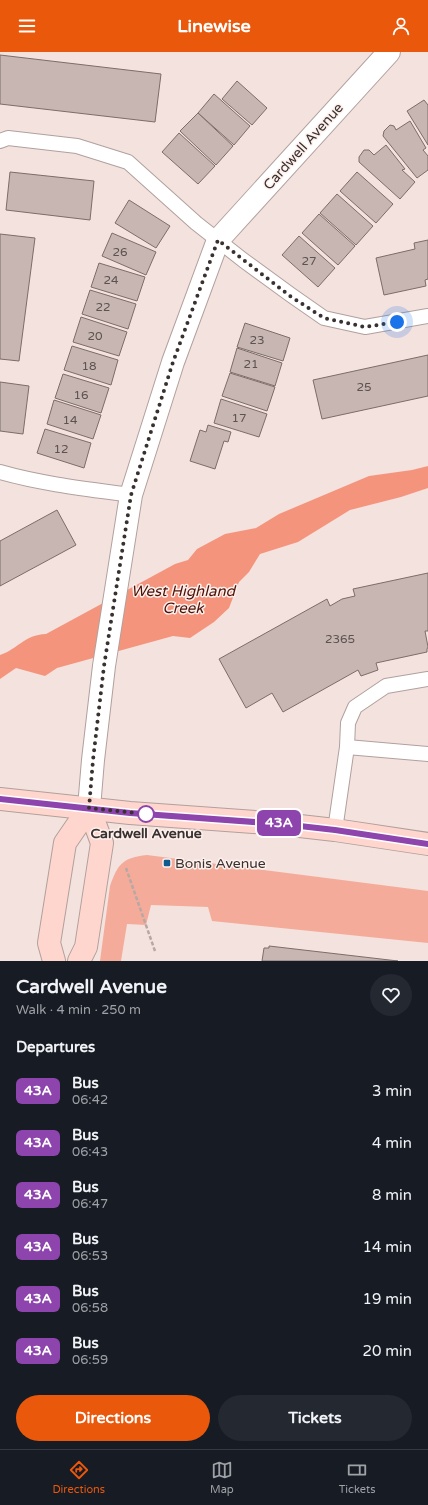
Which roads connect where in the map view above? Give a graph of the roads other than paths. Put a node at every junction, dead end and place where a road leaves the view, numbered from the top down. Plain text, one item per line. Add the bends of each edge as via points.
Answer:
1 (389, 52) edge
2 (0, 141) edge
3 (218, 240) junction
4 (428, 316) edge
5 (0, 472) edge
6 (14, 476) junction
7 (0, 485) edge
8 (131, 495) junction
9 (428, 679) edge
10 (347, 747) junction
11 (428, 754) edge
12 (0, 798) edge
13 (89, 808) junction
14 (335, 830) junction
15 (428, 844) edge
16 (54, 961) edge
17 (79, 961) edge

1 - 3 street, Cardwell Avenue
2 - 3 lane via 8,138 77,146 128,162
3 - 4 lane via 290,296 324,318 365,327
3 - 8 street, Cardwell Avenue via 173,362
5 - 6 lane
6 - 7 lane
6 - 8 lane
8 - 13 street, Cardwell Avenue via 104,666
9 - 10 lane via 386,686 355,707 348,723
10 - 11 lane
10 - 14 lane
12 - 13 main road
13 - 14 main road
13 - 16 main road via 65,843 49,943
13 - 17 main road via 102,843 86,947
14 - 15 main road

